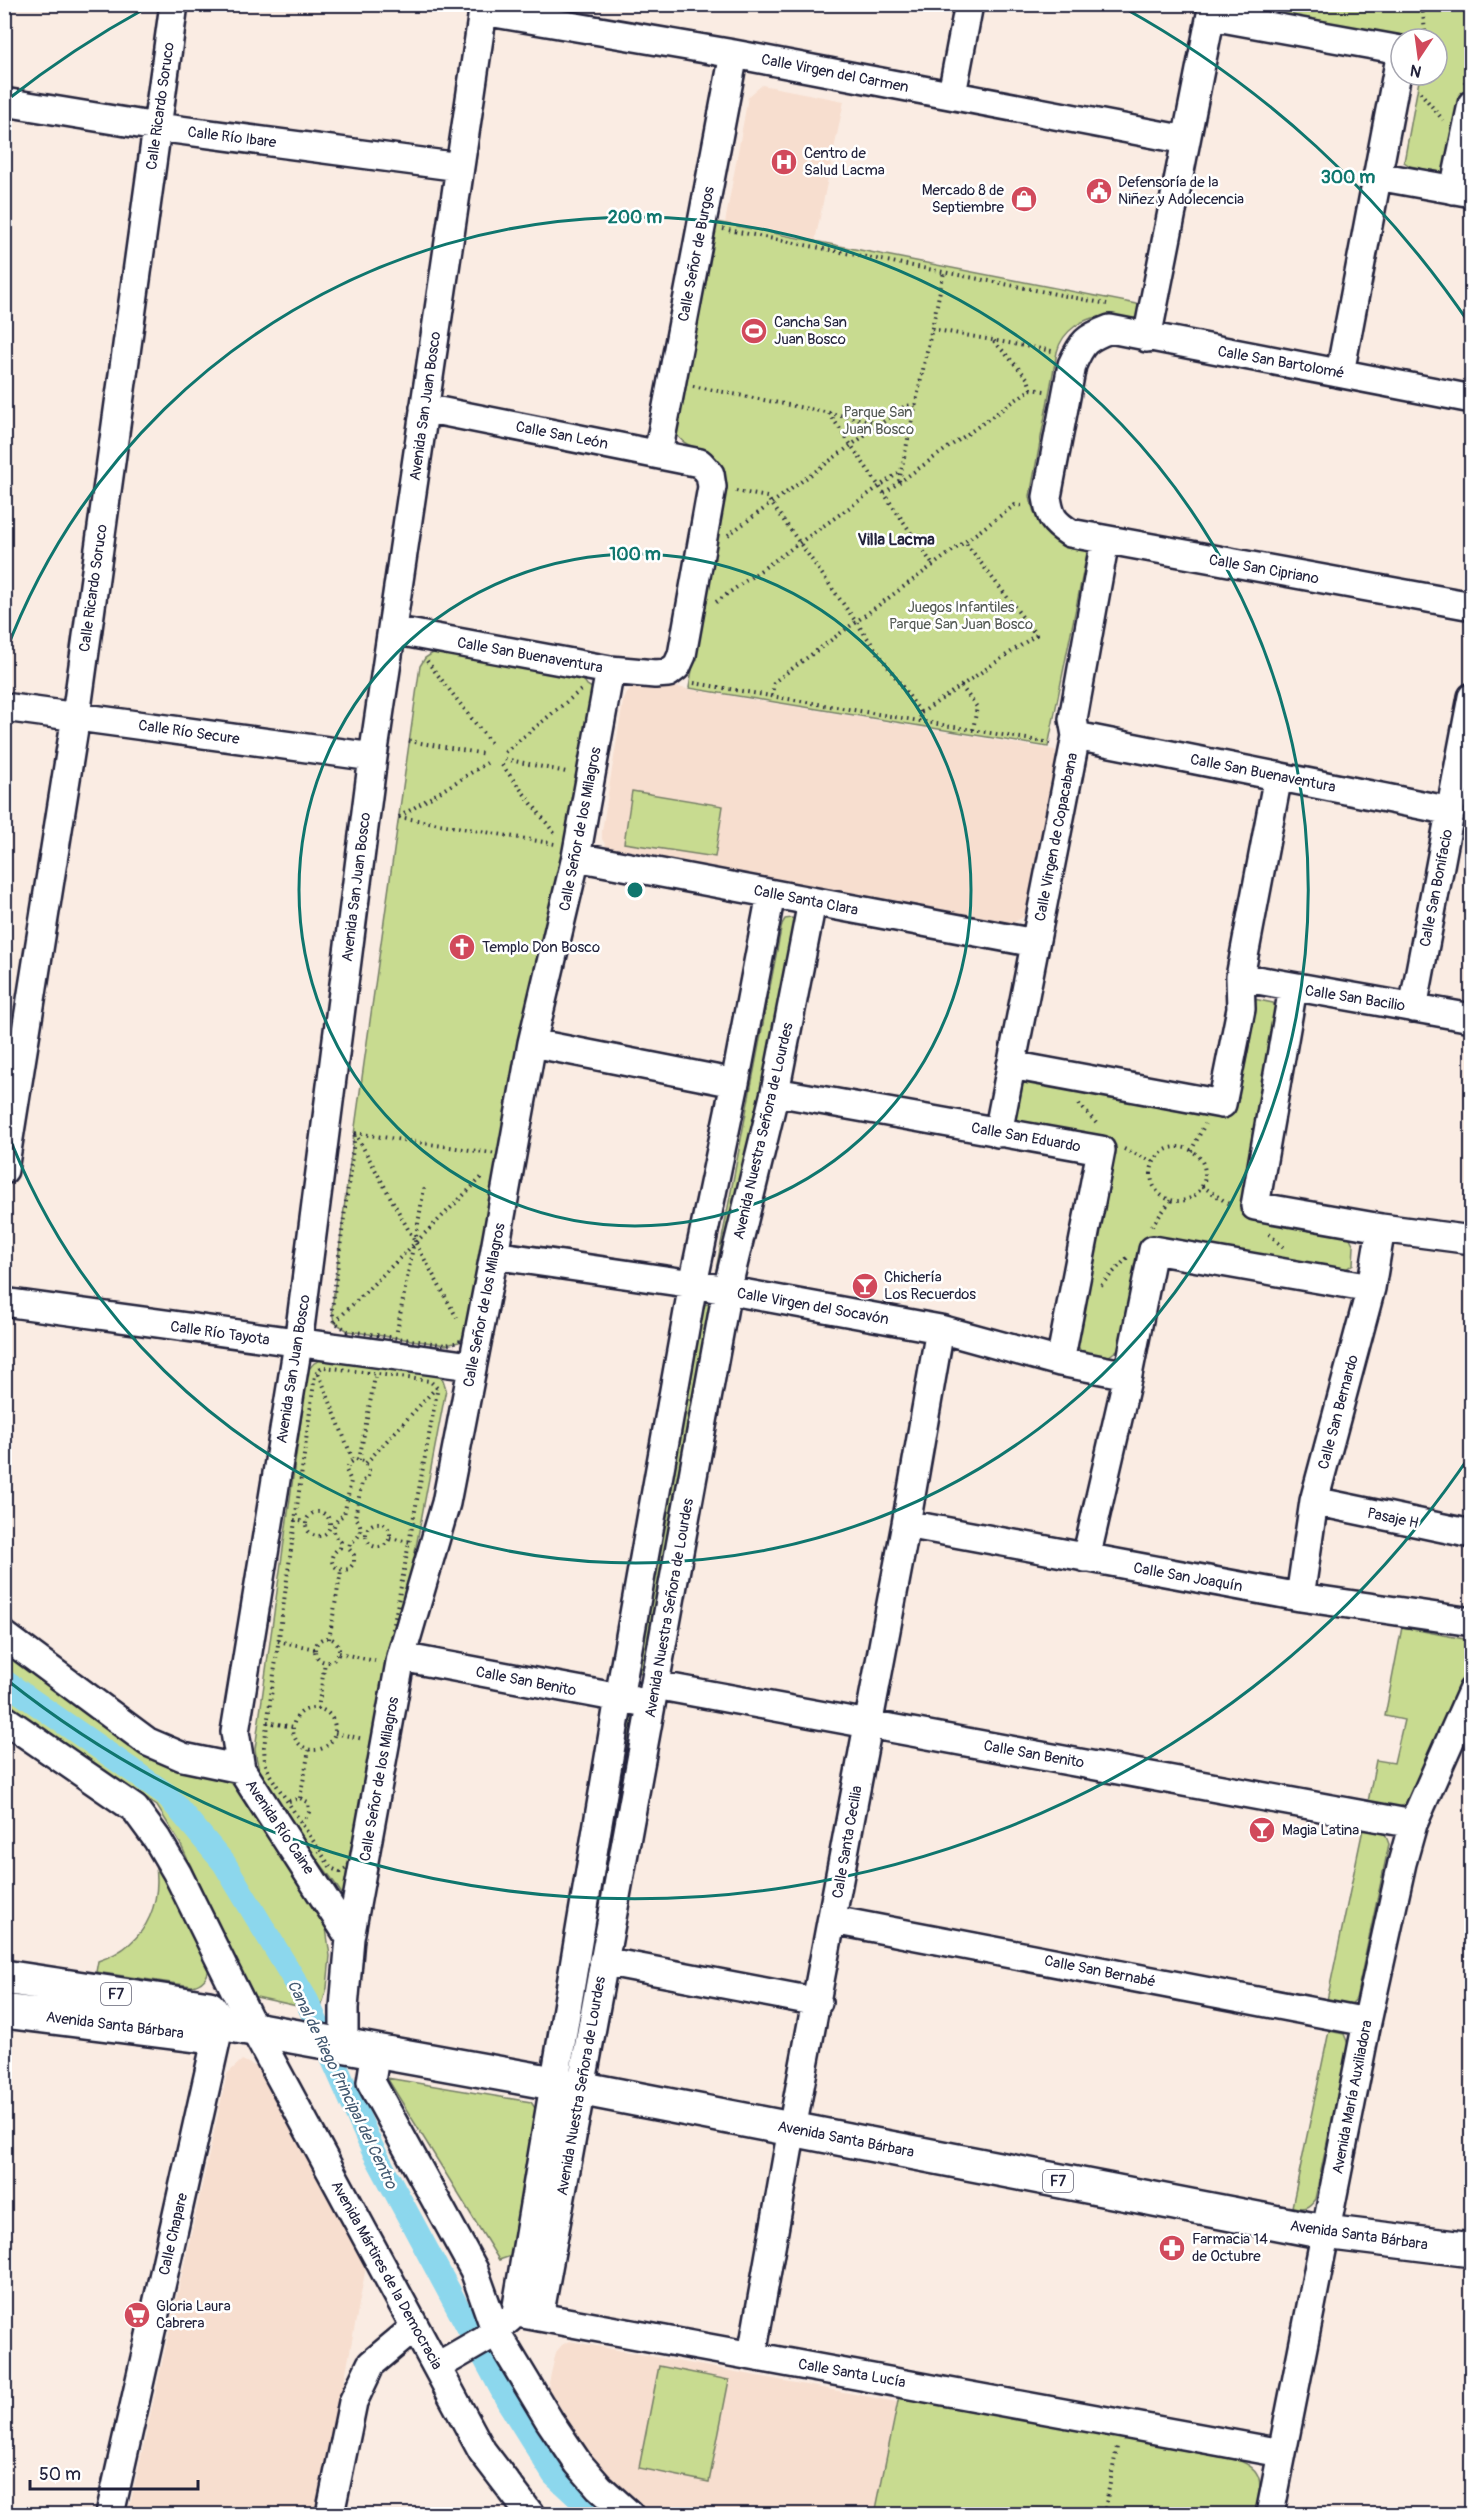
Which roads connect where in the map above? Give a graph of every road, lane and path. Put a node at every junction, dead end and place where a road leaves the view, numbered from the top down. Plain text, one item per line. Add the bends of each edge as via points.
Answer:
1 (174, 4) edge
2 (969, 4) edge
3 (1408, 4) edge
4 (1424, 5) edge
5 (484, 8) edge
6 (1212, 10) edge
7 (1425, 27) edge
8 (1389, 48) edge
9 (1472, 50) edge
10 (734, 54) junction
11 (1394, 87) edge
12 (1421, 87) edge
13 (1420, 92) junction
14 (952, 94) junction
15 (1467, 98) edge
16 (4, 102) edge
17 (1417, 103) dead end
18 (1448, 126) dead end
19 (157, 128) junction
20 (1186, 140) junction
21 (460, 167) junction
22 (1377, 176) junction
23 (1463, 192) edge
24 (702, 225) junction
25 (944, 272) junction
26 (1150, 325) junction
27 (932, 329) junction
28 (994, 340) junction
29 (1084, 346) junction
30 (1340, 373) junction
31 (672, 382) junction
32 (1031, 389) junction
33 (1066, 395) junction
34 (1472, 399) edge
35 (916, 405) junction
36 (424, 408) junction
37 (828, 413) junction
38 (882, 423) junction
39 (851, 446) junction
40 (658, 454) junction
41 (901, 471) junction
42 (899, 482) junction
43 (879, 486) junction
44 (712, 487) junction
45 (884, 493) junction
46 (771, 505) junction
47 (1053, 515) junction
48 (704, 531) junction
49 (1105, 540) junction
50 (965, 542) junction
51 (799, 544) junction
52 (933, 565) junction
53 (692, 599) junction
54 (1472, 606) edge
55 (855, 622) junction
56 (392, 630) junction
57 (425, 658) dead end
58 (610, 670) junction
59 (668, 673) junction
60 (587, 686) dead end
61 (962, 686) junction
62 (772, 696) junction
63 (1472, 697) edge
64 (4, 706) edge
65 (921, 714) junction
66 (76, 716) junction
67 (920, 721) junction
68 (973, 730) junction
69 (1076, 736) junction
70 (409, 741) dead end
71 (493, 746) dead end
72 (505, 752) dead end
73 (485, 754) dead end
74 (373, 757) junction
75 (505, 759) dead end
76 (487, 763) dead end
77 (502, 765) dead end
78 (568, 772) dead end
79 (1278, 776) junction
80 (1451, 811) junction
81 (557, 837) dead end
82 (570, 851) junction
83 (771, 894) junction
84 (812, 902) junction
85 (1035, 943) junction
86 (1240, 977) junction
87 (1293, 988) junction
88 (1413, 1008) junction
89 (1472, 1018) edge
90 (532, 1042) junction
91 (1011, 1065) junction
92 (735, 1083) junction
93 (775, 1092) junction
94 (1076, 1099) dead end
95 (1221, 1104) junction
96 (355, 1133) junction
97 (998, 1133) junction
98 (1105, 1134) dead end
99 (1121, 1148) dead end
100 (1191, 1151) junction
101 (504, 1155) junction
102 (1154, 1162) junction
103 (496, 1163) dead end
104 (4, 1170) edge
105 (488, 1171) dead end
106 (1202, 1186) junction
107 (424, 1188) dead end
108 (1171, 1200) junction
109 (1251, 1214) junction
110 (1382, 1228) junction
111 (1472, 1240) edge
112 (1145, 1243) junction
113 (414, 1245) junction
114 (1285, 1248) dead end
115 (494, 1255) junction
116 (693, 1284) junction
117 (1100, 1286) dead end
118 (1371, 1288) junction
119 (727, 1290) junction
120 (4, 1302) edge
121 (334, 1322) junction
122 (940, 1329) junction
123 (466, 1334) junction
124 (396, 1338) junction
125 (298, 1344) junction
126 (1060, 1362) junction
127 (471, 1366) junction
128 (317, 1371) junction
129 (376, 1374) junction
130 (1128, 1375) junction
131 (437, 1388) junction
132 (353, 1460) junction
133 (359, 1460) junction
134 (366, 1463) junction
135 (1314, 1501) junction
136 (294, 1520) junction
137 (306, 1522) junction
138 (906, 1524) junction
139 (332, 1527) junction
140 (363, 1533) junction
141 (1472, 1534) edge
142 (390, 1538) junction
143 (410, 1542) junction
144 (1086, 1558) junction
145 (341, 1570) junction
146 (1300, 1597) junction
147 (1472, 1622) edge
148 (4, 1635) edge
149 (329, 1639) junction
150 (278, 1641) junction
151 (315, 1649) junction
152 (339, 1653) junction
153 (394, 1660) junction
154 (325, 1662) junction
155 (1472, 1691) edge
156 (653, 1694) junction
157 (619, 1698) junction
158 (318, 1708) junction
159 (4, 1719) edge
160 (267, 1722) junction
161 (868, 1723) junction
162 (293, 1727) junction
163 (335, 1733) junction
164 (373, 1741) junction
165 (309, 1750) junction
166 (242, 1769) junction
167 (300, 1798) junction
168 (288, 1803) junction
169 (300, 1821) junction
170 (1413, 1824) junction
171 (832, 1920) junction
172 (350, 1938) junction
173 (603, 1961) junction
174 (4, 1977) edge
175 (818, 2002) junction
176 (4, 2011) edge
177 (1367, 2022) junction
178 (220, 2023) junction
179 (254, 2029) junction
180 (329, 2042) junction
181 (376, 2050) junction
182 (568, 2086) junction
183 (792, 2129) junction
184 (1325, 2232) junction
185 (1472, 2250) edge
186 (528, 2315) junction
187 (414, 2328) junction
188 (482, 2341) junction
189 (752, 2355) junction
190 (438, 2366) junction
191 (1119, 2438) dead end
192 (1282, 2453) junction
193 (110, 2514) edge
194 (330, 2514) edge
195 (530, 2514) edge
196 (629, 2514) edge
197 (1104, 2514) edge
198 (1270, 2514) edge

1 - 19 street, Calle Ricardo Soruco
2 - 14 street
3 - 4 path
4 - 7 path
5 - 10 street, Calle Virgen del Carmen
5 - 21 street, Avenida San Juan Bosco
6 - 8 street
6 - 20 street
9 - 15 path
10 - 14 street, Calle Virgen del Carmen
10 - 24 street, Calle Señor de Burgos
11 - 22 street
12 - 13 path
13 - 17 path
13 - 18 path
14 - 20 street, Calle Virgen del Carmen
15 - 23 street
16 - 19 street, Calle Río Ibare
19 - 21 street, Calle Río Ibare
19 - 66 street, Calle Ricardo Soruco
20 - 26 street
21 - 36 street, Avenida San Juan Bosco
22 - 23 street
22 - 30 street
24 - 25 path
24 - 31 street, Calle Señor de Burgos
25 - 26 path
25 - 27 path
26 - 29 street, Calle San Bartolomé via 1110,329
26 - 30 street, Calle San Bartolomé
27 - 28 path
27 - 35 path
28 - 29 path
28 - 32 path via 1028,379
29 - 33 street via 1072,365
30 - 34 street, Calle San Bartolomé
31 - 37 path
31 - 40 street, Calle Señor de Burgos
32 - 33 path
32 - 42 path
33 - 47 street via 1047,497
35 - 38 path via 905,406
35 - 41 path
36 - 40 street, Calle San León
36 - 56 street, Avenida San Juan Bosco
37 - 38 path
37 - 39 path
38 - 39 path
39 - 43 path
39 - 46 path
40 - 44 street, Calle San León via 700,463 710,474
41 - 42 path
41 - 43 path
42 - 45 path
43 - 45 path
43 - 51 path
44 - 46 path via 767,497
44 - 48 street
45 - 52 path
46 - 48 path via 729,535
46 - 51 path
47 - 49 street, Calle San Cipriano via 1070,533
47 - 50 path via 1015,505
48 - 53 street
49 - 54 street, Calle San Cipriano
49 - 69 street, Calle Virgen de Copacabana via 1073,719
50 - 52 path
50 - 61 path via 1036,635
51 - 53 path via 715,603
51 - 55 path
52 - 55 path
53 - 59 street via 682,655
55 - 62 path via 774,682
55 - 65 path
56 - 58 street, Calle San Buenaventura
56 - 74 street, Avenida San Juan Bosco
57 - 71 path
58 - 59 street, Calle San Buenaventura
58 - 82 street, Calle Señor de los Milagros
59 - 62 path via 681,681
60 - 72 path
61 - 65 path
61 - 68 path via 977,707
62 - 67 path
63 - 80 street, Calle San Bonifacio
64 - 66 street, Calle Río Secure
65 - 67 path
66 - 74 street, Calle Río Secure
66 - 104 street, Calle Ricardo Soruco
67 - 68 path
68 - 69 path via 1056,744
69 - 79 street, Calle San Buenaventura
69 - 85 street, Calle Virgen de Copacabana
70 - 73 path
74 - 125 street, Avenida San Juan Bosco
75 - 78 path
76 - 82 path via 399,817
77 - 81 path
79 - 80 street, Calle San Buenaventura
79 - 86 street
80 - 88 street, Calle San Bonifacio
82 - 83 street, Calle Santa Clara
82 - 90 street, Calle Señor de los Milagros
83 - 84 street, Calle Santa Clara
83 - 92 street, Avenida Nuestra Señora de Lourdes
84 - 85 street, Calle Santa Clara
84 - 93 street, Avenida Nuestra Señora de Lourdes
85 - 91 street, Calle Virgen de Copacabana
86 - 87 street, Calle San Bacilio
86 - 95 street via 1241,1009
87 - 88 street, Calle San Bacilio
87 - 109 street
88 - 89 street, Calle San Bacilio
90 - 92 street
90 - 115 street, Calle Señor de los Milagros
91 - 95 street
91 - 97 street, Calle Virgen de Copacabana
92 - 116 street, Avenida Nuestra Señora de Lourdes
93 - 97 street, Calle San Eduardo
93 - 119 street, Avenida Nuestra Señora de Lourdes
94 - 98 path
95 - 100 path
96 - 101 path
96 - 113 path
96 - 121 path via 332,1309
97 - 126 street, Calle San Eduardo via 1101,1150
99 - 102 path
100 - 102 path via 1166,1150
100 - 106 path via 1203,1166
101 - 103 path
101 - 123 path
102 - 108 path via 1151,1180 1155,1189
105 - 113 path
106 - 108 path via 1189,1198
106 - 109 path
107 - 113 path
108 - 112 path
109 - 110 street
109 - 114 path
110 - 111 street
110 - 118 street, Calle San Bernardo
112 - 117 path
112 - 118 street
112 - 130 street
113 - 121 path
113 - 123 path
113 - 124 path
115 - 116 street, Calle Virgen del Socavón
115 - 127 street, Calle Señor de los Milagros
116 - 119 street, Calle Virgen del Socavón
116 - 157 street, Avenida Nuestra Señora de Lourdes
118 - 135 street, Calle San Bernardo
119 - 122 street, Calle Virgen del Socavón
119 - 156 street, Avenida Nuestra Señora de Lourdes
120 - 125 street, Calle Río Tayota
121 - 124 path via 348,1331
122 - 126 street, Calle Virgen del Socavón
122 - 138 street, Calle Santa Cecilia
123 - 124 path via 453,1344
125 - 127 street, Calle Río Tayota
125 - 166 street, Avenida San Juan Bosco via 235,1732
126 - 130 street, Calle Virgen del Socavón
127 - 153 street, Calle Señor de los Milagros via 446,1503
128 - 129 path via 325,1367
128 - 132 path
128 - 136 path
129 - 131 path via 430,1381
129 - 133 path
130 - 144 street
131 - 134 path
131 - 143 path
132 - 133 path
132 - 139 path via 346,1470 351,1481 344,1515
133 - 134 path
134 - 140 path via 369,1473 362,1482 355,1517
135 - 141 street, Pasaje H
135 - 146 street, Calle San Bernardo
136 - 137 path
136 - 150 path
137 - 139 path via 313,1536 322,1536
137 - 139 path via 314,1512 322,1512
138 - 144 street, Calle San Joaquín
138 - 161 street, Calle Santa Cecilia
139 - 145 path via 341,1542 331,1560
140 - 142 path via 376,1547
140 - 142 path via 380,1523 388,1528
140 - 145 path via 350,1543 355,1559 352,1567
142 - 143 path
143 - 153 path
144 - 146 street, Calle San Joaquín
145 - 149 path
146 - 147 street, Calle San Joaquín
148 - 166 street, Avenida Río Caine via 148,1742 183,1756
149 - 151 path via 322,1640
149 - 152 path via 338,1645
150 - 151 path
150 - 160 path
151 - 154 path
152 - 153 path
152 - 154 path via 334,1660
153 - 157 street, Calle San Benito
153 - 164 path
153 - 172 street, Calle Señor de los Milagros
154 - 158 path
155 - 170 street, Avenida María Auxiliadora
156 - 157 street, Calle San Benito
156 - 161 street, Calle San Benito
156 - 173 street, Avenida Nuestra Señora de Lourdes
157 - 182 street, Avenida Nuestra Señora de Lourdes
158 - 162 path via 299,1715
158 - 163 path via 333,1720
159 - 179 street via 135,1809 177,1873
160 - 162 path
160 - 168 path via 265,1762
161 - 170 street, Calle San Benito
161 - 171 street, Calle Santa Cecilia
162 - 165 path via 297,1742
163 - 164 path
163 - 165 path via 328,1745
164 - 169 path via 350,1862 345,1870 331,1868
165 - 167 path
166 - 172 street, Avenida Río Caine
167 - 168 path
167 - 169 path via 309,1807 308,1816
168 - 169 path
170 - 177 street, Avenida María Auxiliadora
171 - 175 street, Calle Santa Cecilia
171 - 177 street, Calle San Bernabé
172 - 180 street via 344,2008
173 - 175 street
173 - 182 street, Avenida Nuestra Señora de Lourdes
174 - 178 highway, Avenida Santa Bárbara / F7 via 209,2008
175 - 183 street, Calle Santa Cecilia
176 - 178 highway, Avenida Santa Bárbara / F7 via 204,2036
177 - 184 street, Avenida María Auxiliadora
178 - 179 highway, Avenida Santa Bárbara / F7
178 - 193 street, Calle Chapare
179 - 180 highway, Avenida Santa Bárbara / F7
179 - 187 street, Avenida Mártires de la Democracia
180 - 181 highway, Avenida Santa Bárbara / F7
181 - 182 highway, Avenida Santa Bárbara / F7
181 - 188 street via 371,2082 474,2270
182 - 183 highway, Avenida Santa Bárbara / F7
182 - 186 street, Avenida Nuestra Señora de Lourdes
183 - 184 highway, Avenida Santa Bárbara / F7
183 - 189 street, Calle Santa Cecilia
184 - 185 highway, Avenida Santa Bárbara / F7
184 - 192 street, Avenida María Auxiliadora
186 - 188 street
186 - 189 street, Calle Santa Lucía
187 - 190 street, Avenida Mártires de la Democracia
187 - 194 street via 371,2364 353,2402
188 - 190 street
188 - 196 street via 549,2420 578,2463
189 - 192 street, Calle Santa Lucía
190 - 195 street, Avenida Mártires de la Democracia via 482,2451
191 - 197 path
192 - 198 street, Avenida María Auxiliadora

